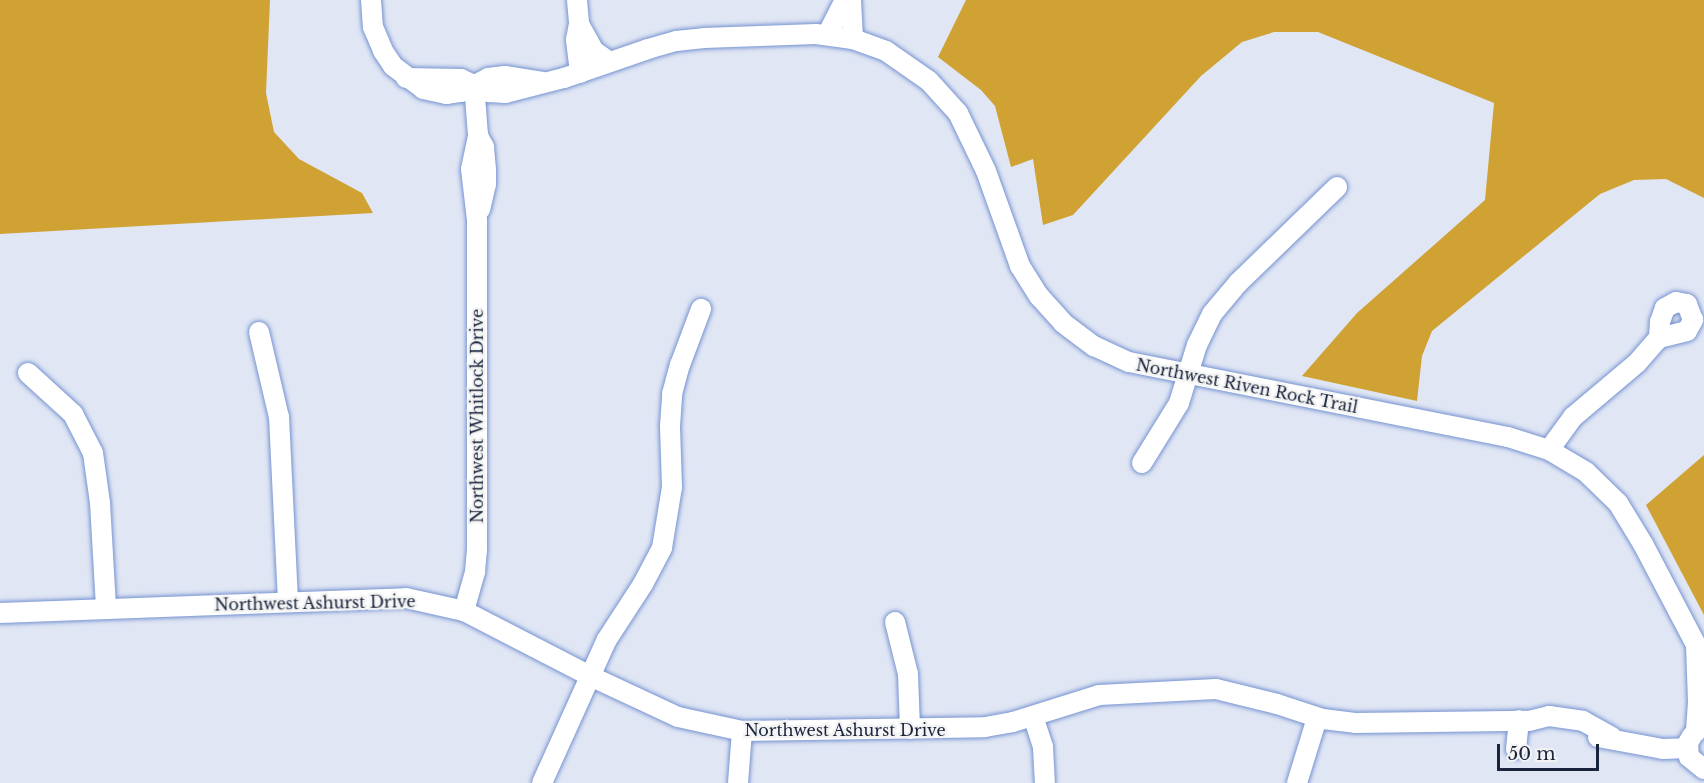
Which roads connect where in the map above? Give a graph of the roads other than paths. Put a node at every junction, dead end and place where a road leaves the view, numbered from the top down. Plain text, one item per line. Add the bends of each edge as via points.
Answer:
1 (371, 0) edge
2 (577, 0) edge
3 (845, 0) edge
4 (851, 0) edge
5 (579, 24) junction
6 (827, 35) junction
7 (853, 39) junction
8 (610, 63) junction
9 (580, 73) junction
10 (474, 84) junction
11 (1337, 187) dead end
12 (701, 309) dead end
13 (259, 332) dead end
14 (1659, 338) dead end
15 (28, 373) dead end
16 (1188, 374) junction
17 (1549, 450) junction
18 (1142, 464) dead end
19 (288, 601) junction
20 (106, 608) junction
21 (464, 611) junction
22 (0, 613) edge
23 (895, 622) dead end
24 (1700, 650) edge
25 (590, 676) junction
26 (1033, 716) junction
27 (1317, 718) junction
28 (1524, 721) junction
29 (910, 729) junction
30 (742, 731) junction
31 (1516, 749) dead end
32 (1698, 754) edge
33 (542, 783) edge
34 (738, 783) edge
35 (1045, 783) edge
36 (1297, 783) edge

1 - 10 street via 373,27 383,51 406,78 423,89 446,94 461,92
2 - 5 street
3 - 6 street
4 - 7 street
5 - 8 street via 594,51
5 - 9 street via 576,40
6 - 7 street, Northwest Riven Rock Trail
6 - 8 street, Northwest Riven Rock Trail via 676,41
7 - 16 street, Northwest Riven Rock Trail via 886,51 909,65 958,113 986,171 1020,266 1063,323 1094,345 1129,362
8 - 9 street, Northwest Riven Rock Trail
9 - 10 street, Northwest Riven Rock Trail via 505,93 489,92
10 - 21 street, Northwest Whitlock Drive via 478,135 471,168 477,220 477,550
11 - 16 street via 1221,302 1204,329
12 - 25 street via 672,394 672,487 662,548 606,641
13 - 19 street via 279,417
14 - 17 street via 1637,363 1574,417
15 - 20 street via 73,414 93,453
16 - 17 street, Northwest Riven Rock Trail via 1508,437
16 - 18 street via 1179,403
17 - 24 street, Northwest Riven Rock Trail via 1586,472 1618,503
19 - 20 street, Northwest Ashurst Drive
19 - 21 street, Northwest Ashurst Drive via 406,598
20 - 22 street, Northwest Ashurst Drive
21 - 25 street, Northwest Ashurst Drive
23 - 29 street via 908,674
24 - 32 street, Northwest Riven Rock Trail
25 - 30 street, Northwest Ashurst Drive via 678,717
25 - 33 street
26 - 27 street, Northwest Ashurst Drive via 1099,695 1216,689
26 - 29 street, Northwest Ashurst Drive via 985,727
26 - 35 street via 1043,747
27 - 28 street, Northwest Ashurst Drive via 1355,723
27 - 36 street
28 - 31 street
28 - 32 street, Northwest Ashurst Drive via 1549,716 1583,721 1612,737
29 - 30 street, Northwest Ashurst Drive
30 - 34 street

